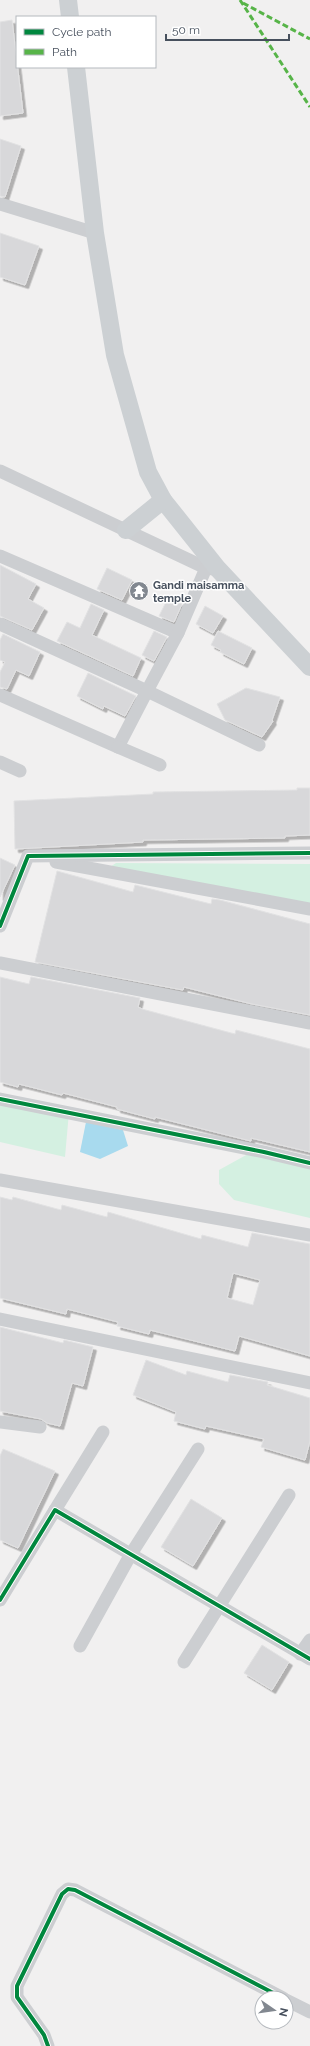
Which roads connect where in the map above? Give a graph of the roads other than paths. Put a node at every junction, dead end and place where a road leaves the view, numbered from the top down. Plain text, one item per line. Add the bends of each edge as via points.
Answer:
1 (68, 0) edge
2 (70, 16) edge
3 (76, 68) edge
4 (0, 204) edge
5 (95, 233) junction
6 (0, 471) edge
7 (163, 500) junction
8 (126, 530) junction
9 (0, 556) edge
10 (212, 568) junction
11 (0, 624) edge
12 (178, 633) junction
13 (310, 667) edge
14 (147, 691) junction
15 (0, 695) edge
16 (259, 745) dead end
17 (118, 747) junction
18 (0, 762) edge
19 (160, 765) dead end
20 (20, 771) dead end
21 (310, 853) edge
22 (28, 856) junction
23 (310, 909) edge
24 (0, 926) edge
25 (0, 963) edge
26 (310, 1023) edge
27 (0, 1099) edge
28 (310, 1163) edge
29 (0, 1180) edge
30 (310, 1235) edge
31 (0, 1319) edge
32 (310, 1383) edge
33 (0, 1422) edge
34 (40, 1427) dead end
35 (103, 1432) dead end
36 (198, 1449) dead end
37 (289, 1495) dead end
38 (55, 1510) junction
39 (131, 1554) junction
40 (0, 1600) edge
41 (219, 1606) junction
42 (310, 1640) edge
43 (80, 1646) dead end
44 (305, 1657) edge
45 (184, 1662) dead end
46 (268, 1990) edge
47 (294, 2004) edge
48 (310, 2012) edge
49 (48, 2046) edge

1 - 2 main road
3 - 5 main road
4 - 5 street
5 - 7 main road via 115,355 148,472
6 - 8 street
7 - 8 main road
7 - 10 main road
8 - 10 street
9 - 12 street
10 - 12 street
10 - 13 main road
11 - 14 street
12 - 14 street
14 - 16 street
14 - 17 street
15 - 17 street
17 - 19 street
18 - 20 street
21 - 22 street
22 - 23 street
22 - 24 street
25 - 26 street
27 - 28 street
29 - 30 street
31 - 32 street
33 - 34 street
35 - 38 street
36 - 39 street
37 - 41 street
38 - 39 street
38 - 40 street
39 - 41 street
39 - 43 street
41 - 44 street
41 - 45 street
42 - 44 street
46 - 49 street via 75,1890 68,1889 62,1894 17,1986 17,1997 44,2035
47 - 48 street

